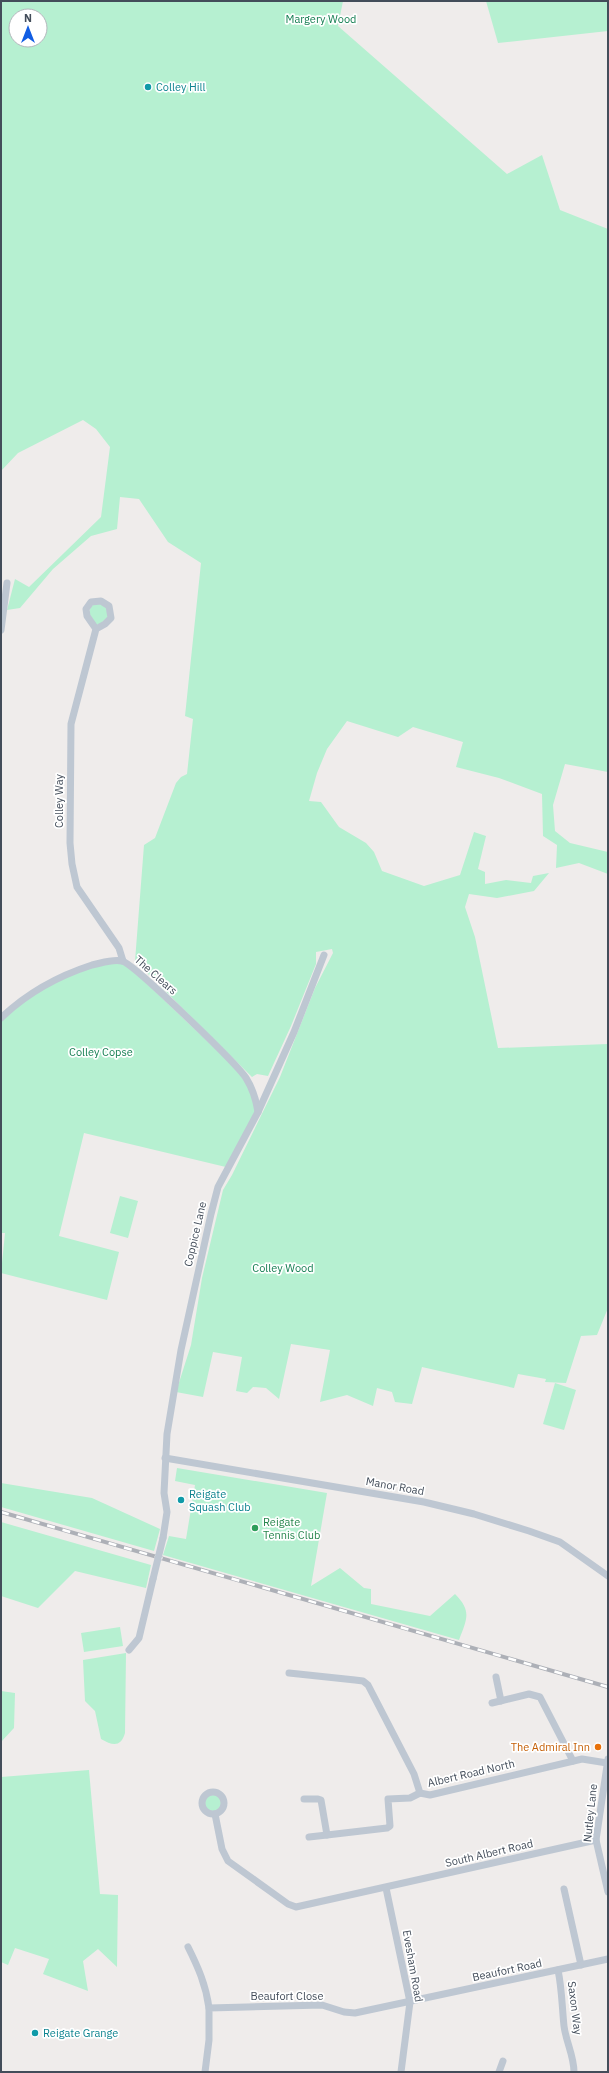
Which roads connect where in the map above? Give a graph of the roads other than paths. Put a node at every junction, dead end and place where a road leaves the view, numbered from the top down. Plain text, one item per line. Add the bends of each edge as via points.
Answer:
1 (7, 583) dead end
2 (96, 629) dead end
3 (1, 630) edge
4 (324, 955) dead end
5 (123, 961) junction
6 (1, 1018) edge
7 (258, 1112) junction
8 (165, 1458) junction
9 (608, 1576) edge
10 (129, 1650) dead end
11 (289, 1673) dead end
12 (496, 1677) dead end
13 (501, 1701) junction
14 (492, 1703) dead end
15 (573, 1761) junction
16 (608, 1761) edge
17 (420, 1793) junction
18 (304, 1799) dead end
19 (215, 1814) dead end
20 (326, 1835) junction
21 (309, 1837) dead end
22 (596, 1840) junction
23 (386, 1888) junction
24 (564, 1890) dead end
25 (608, 1892) edge
26 (188, 1947) dead end
27 (608, 1959) edge
28 (581, 1965) junction
29 (558, 1970) junction
30 (410, 2002) junction
31 (209, 2008) junction
32 (503, 2061) dead end
33 (205, 2072) edge
34 (401, 2072) edge
35 (499, 2072) edge
36 (574, 2072) edge

1 - 3 street
2 - 5 street, Colley Way via 71,724 70,843 77,887 118,948
4 - 7 street, Coppice Lane via 294,1032
5 - 6 street, The Clears via 108,961 56,978
5 - 7 street, The Clears via 137,970 170,1001 246,1077 254,1092
7 - 8 street, Coppice Lane via 218,1187 210,1216 181,1350
8 - 9 street, Manor Road via 417,1501 474,1514 560,1542
8 - 10 street, Coppice Lane, bridge via 164,1493 167,1512 163,1538 139,1638
11 - 17 street, Albert Road North via 355,1680 368,1685 414,1774
12 - 13 street
13 - 14 street
13 - 15 street via 529,1694 540,1697
15 - 16 street, Albert Road North
15 - 17 street, Albert Road North via 430,1795
16 - 22 street, Nutley Lane
17 - 20 street via 413,1797 388,1799 390,1826 387,1828
18 - 20 street via 321,1800
19 - 23 street, South Albert Road via 222,1849 228,1861 288,1904 296,1907 307,1906
20 - 21 street
22 - 23 street, South Albert Road
22 - 25 street, Nutley Lane
23 - 30 street, Evesham Road
24 - 28 street
26 - 31 street via 207,1991
27 - 28 street, Beaufort Road
28 - 29 street, Beaufort Road
29 - 30 street, Beaufort Road
29 - 36 street, Saxon Way via 563,1994 564,2026
30 - 31 street, Beaufort Close via 350,2013 322,2005
30 - 34 street, Evesham Road
31 - 33 street
32 - 35 street

